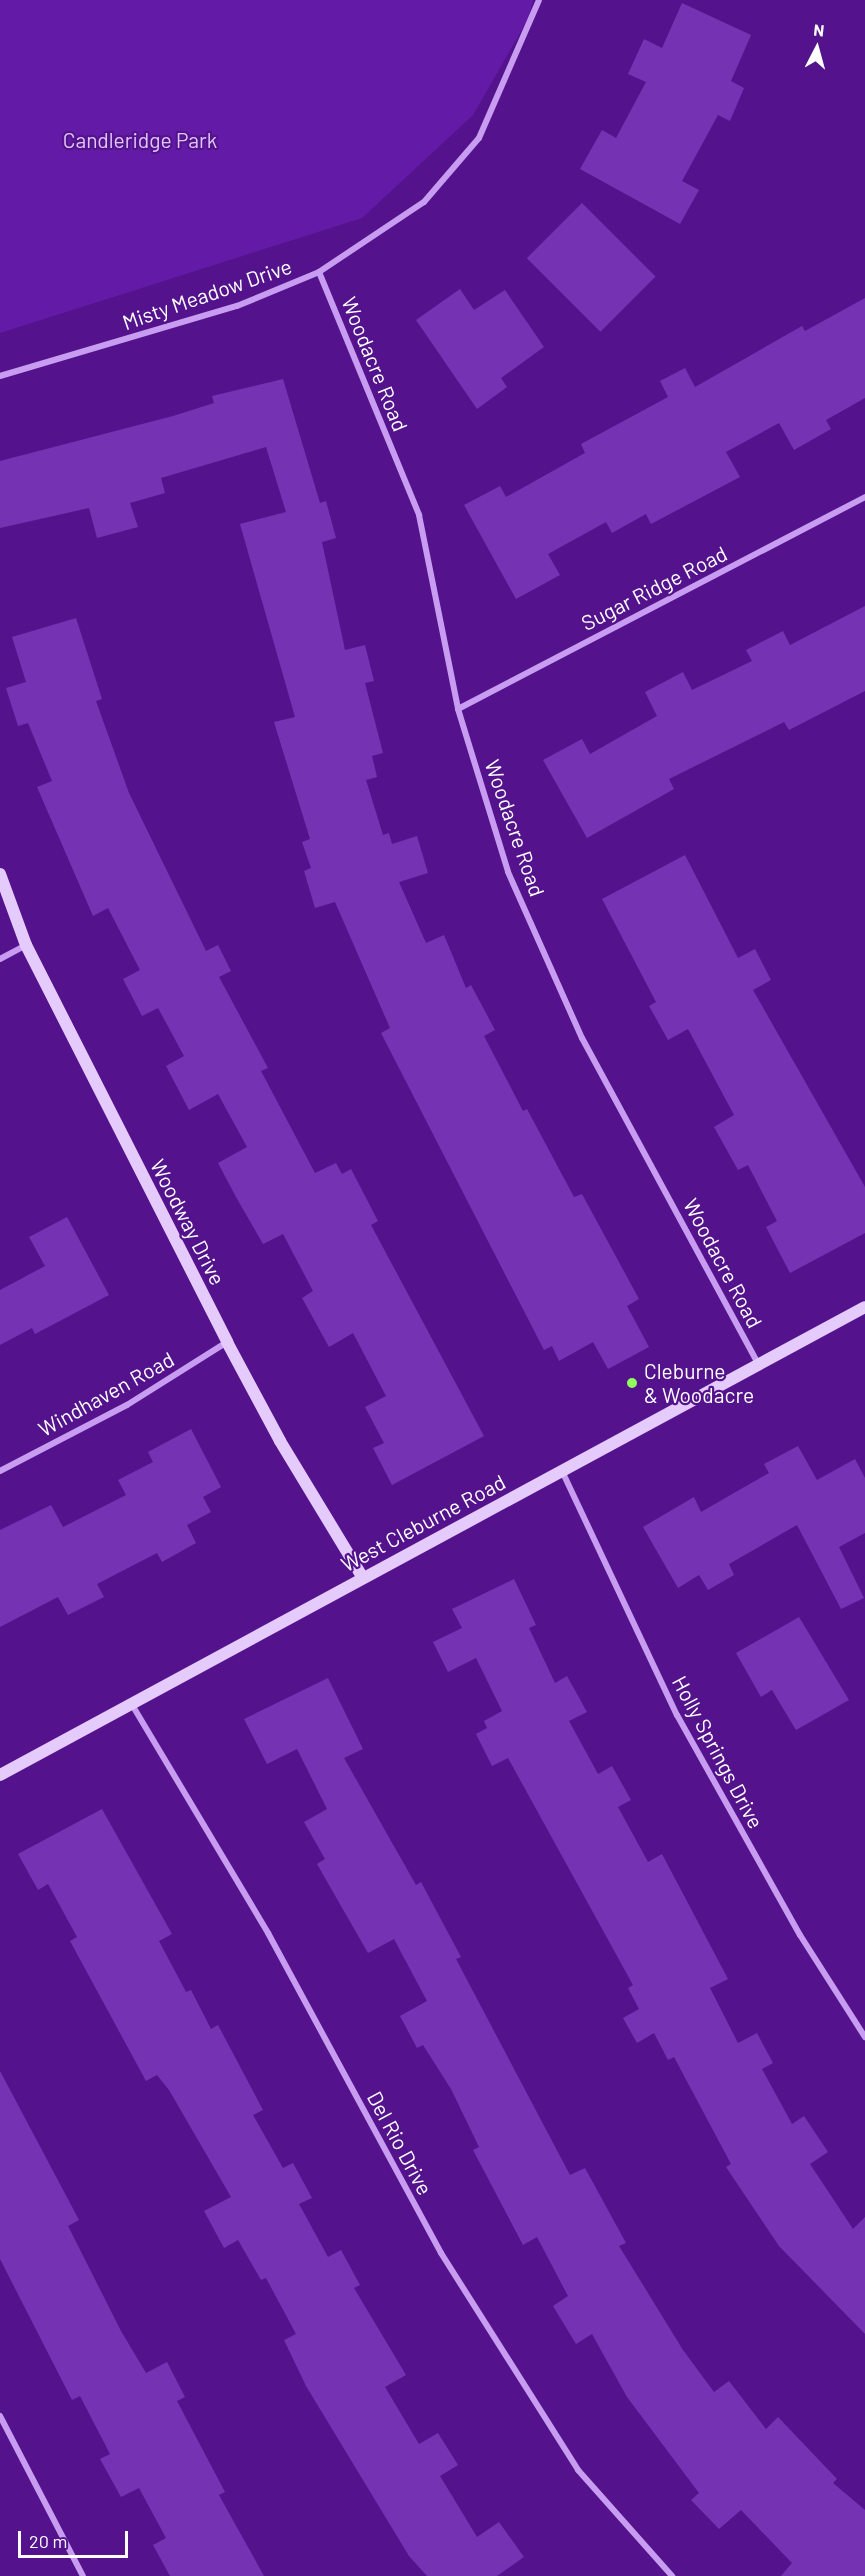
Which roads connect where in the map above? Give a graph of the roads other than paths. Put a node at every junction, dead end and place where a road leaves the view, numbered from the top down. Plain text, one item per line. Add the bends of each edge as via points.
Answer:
1 (539, 0) edge
2 (319, 272) junction
3 (0, 376) edge
4 (865, 497) edge
5 (458, 709) junction
6 (0, 874) edge
7 (26, 945) junction
8 (0, 959) edge
9 (865, 1308) edge
10 (227, 1342) junction
11 (759, 1365) junction
12 (0, 1471) edge
13 (562, 1471) junction
14 (363, 1578) junction
15 (131, 1703) junction
16 (0, 1775) edge
17 (865, 2037) edge
18 (0, 2416) edge
19 (83, 2576) edge
20 (672, 2576) edge

1 - 2 street, Misty Meadow Drive via 479,138 424,202
2 - 3 street, Misty Meadow Drive via 237,306
2 - 5 street, Woodacre Road via 419,515
4 - 5 street, Sugar Ridge Road
5 - 11 street, Woodacre Road via 508,872 582,1038
6 - 7 street, Woodway Drive
7 - 8 street
7 - 10 street, Woodway Drive
9 - 11 street, West Cleburne Road
10 - 12 street, Windhaven Road via 127,1406
10 - 14 street, Woodway Drive via 280,1441
11 - 13 street, West Cleburne Road
13 - 14 street, West Cleburne Road
13 - 17 street, Holly Springs Drive via 677,1715 801,1935
14 - 15 street, West Cleburne Road
15 - 16 street, West Cleburne Road
15 - 20 street, Del Rio Drive via 268,1933 441,2253 579,2470
18 - 19 street

